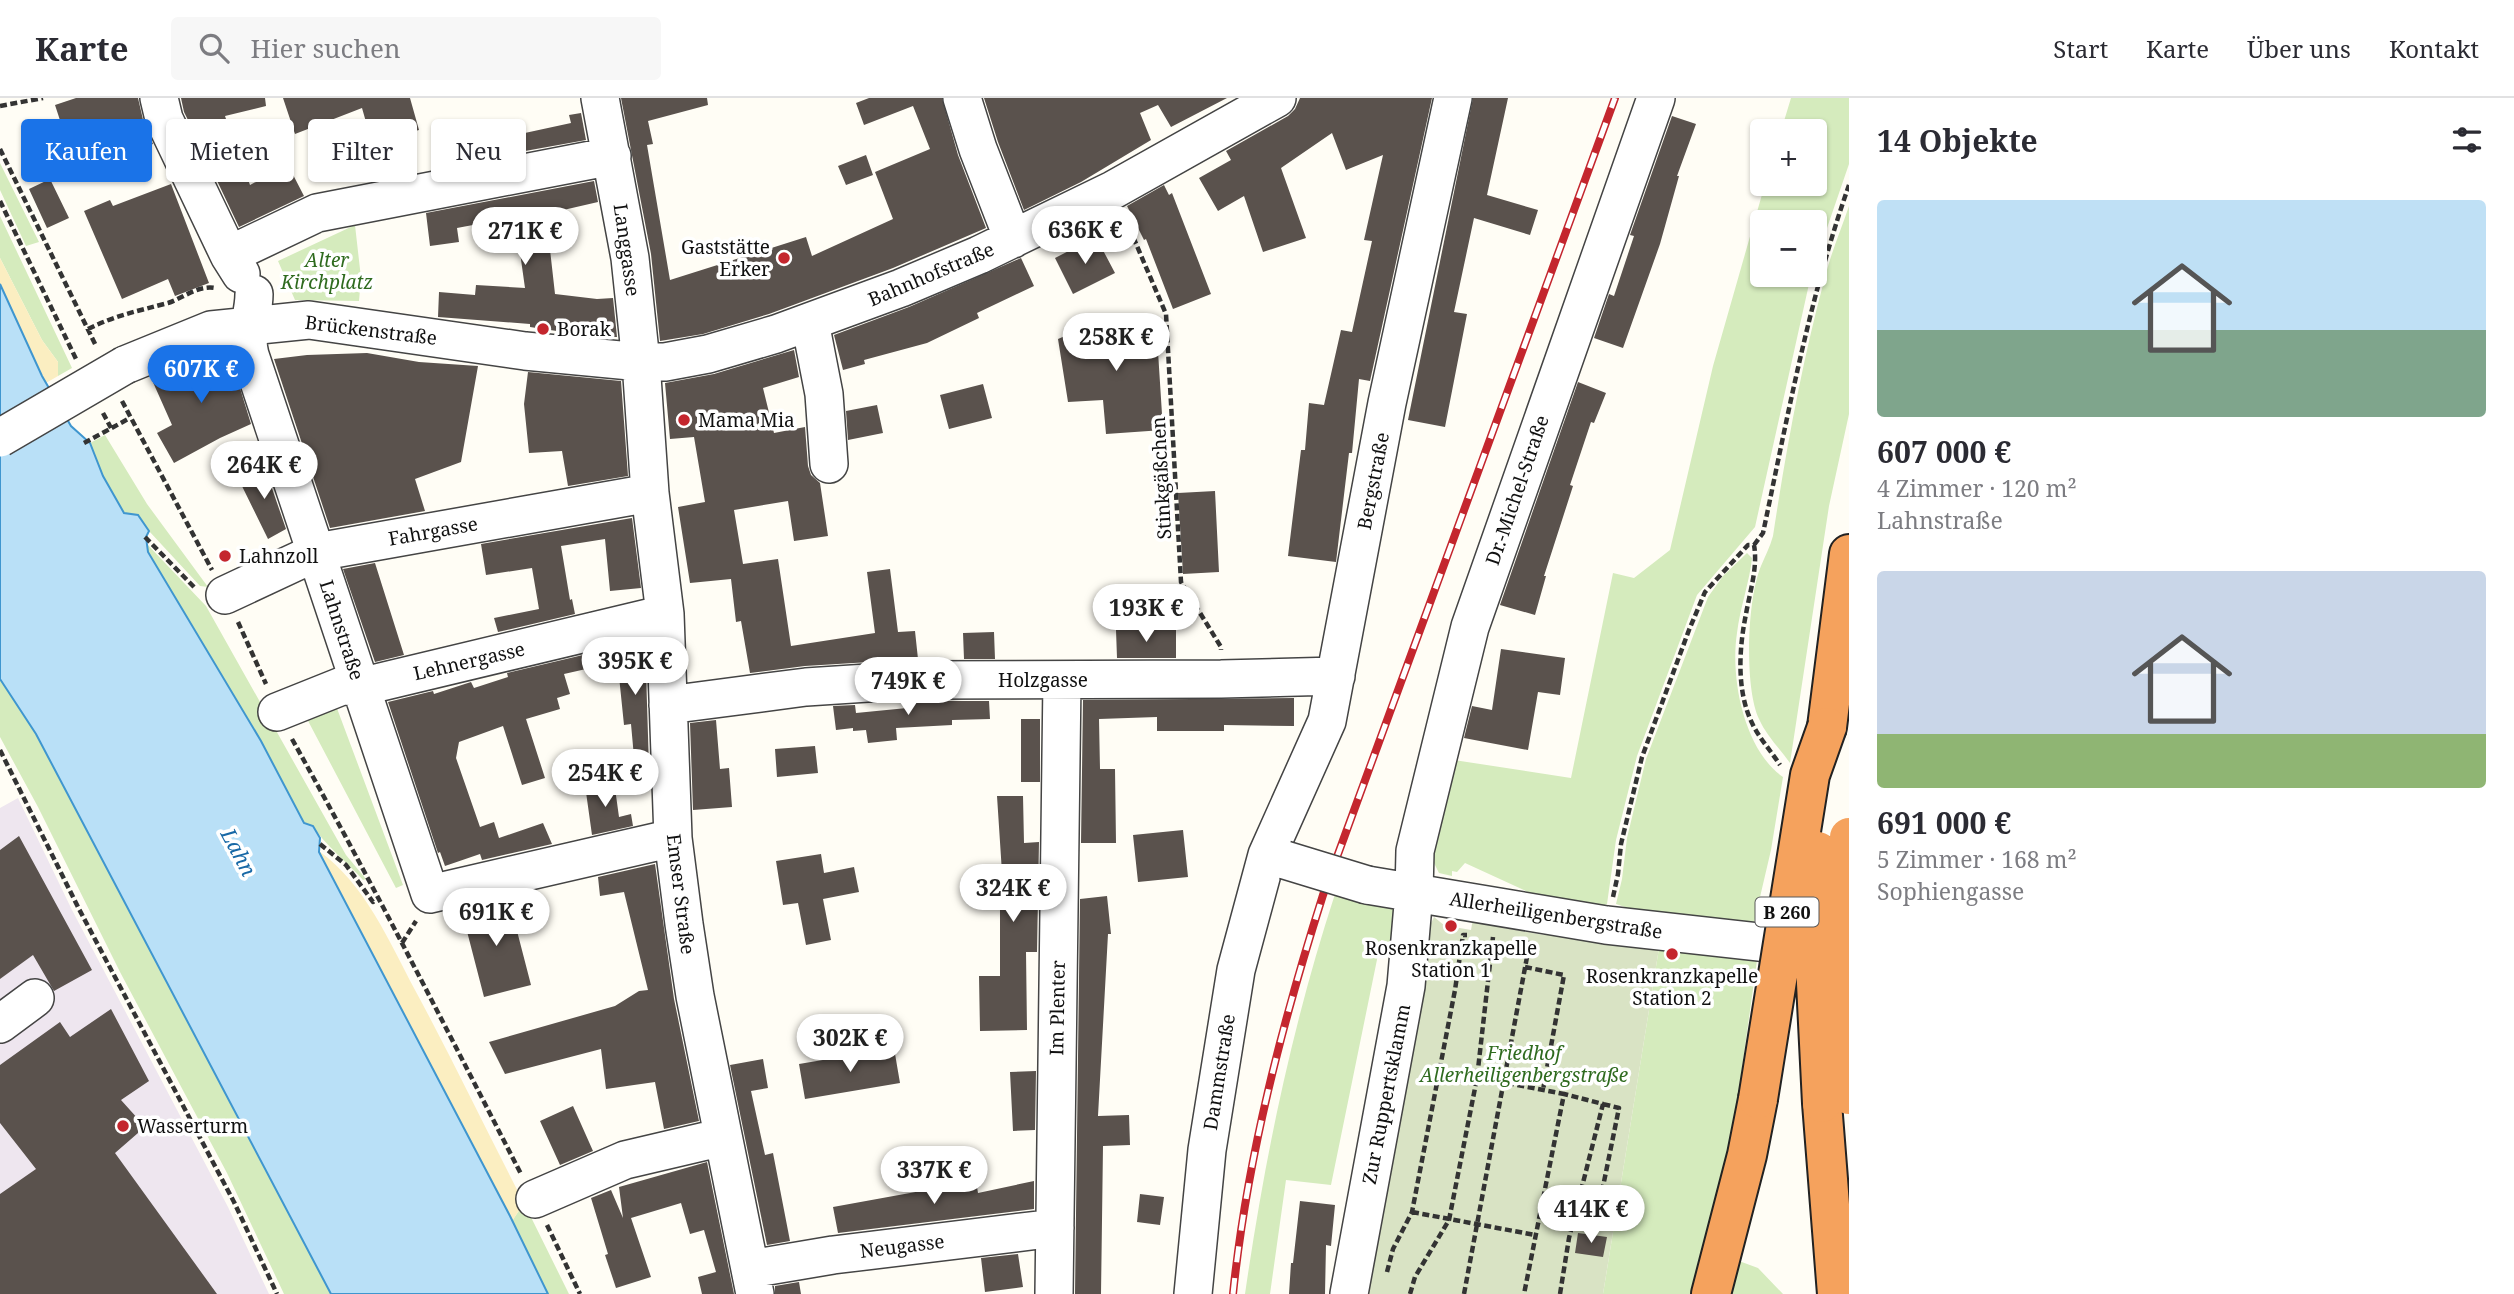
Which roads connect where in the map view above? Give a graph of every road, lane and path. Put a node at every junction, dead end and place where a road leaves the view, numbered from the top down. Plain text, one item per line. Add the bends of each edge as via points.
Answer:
1 (43, 98) edge
2 (159, 98) edge
3 (600, 98) edge
4 (962, 98) edge
5 (1277, 98) edge
6 (1453, 98) edge
7 (1656, 98) edge
8 (0, 106) edge
9 (0, 149) edge
10 (612, 156) junction
11 (1849, 186) edge
12 (1113, 190) junction
13 (0, 201) edge
14 (1013, 239) junction
15 (229, 255) junction
16 (244, 305) junction
17 (810, 322) junction
18 (88, 329) junction
19 (724, 350) joint
20 (641, 362) junction
21 (79, 366) dead end
22 (114, 371) junction
23 (98, 403) dead end
24 (130, 418) junction
25 (111, 428) junction
26 (0, 438) edge
27 (84, 443) dead end
28 (829, 464) dead end
29 (650, 493) junction
30 (145, 537) dead end
31 (1754, 545) junction
32 (317, 552) junction
33 (1849, 554) edge
34 (223, 591) junction
35 (665, 614) junction
36 (1336, 676) junction
37 (1221, 679) junction
38 (1062, 680) junction
39 (360, 687) junction
40 (668, 705) junction
41 (277, 712) junction
42 (1827, 727) junction
43 (0, 750) edge
44 (1781, 767) dead end
45 (1849, 837) edge
46 (673, 838) junction
47 (320, 844) dead end
48 (1276, 857) junction
49 (1414, 892) junction
50 (380, 899) junction
51 (1474, 908) junction
52 (1534, 913) junction
53 (1606, 925) junction
54 (1493, 937) dead end
55 (1849, 951) edge
56 (1525, 967) junction
57 (35, 998) dead end
58 (0, 1024) edge
59 (1439, 1077) junction
60 (1476, 1078) junction
61 (1505, 1083) junction
62 (1543, 1090) junction
63 (1564, 1094) junction
64 (1835, 1099) edge
65 (1603, 1104) junction
66 (723, 1137) junction
67 (535, 1199) junction
68 (1412, 1212) junction
69 (1574, 1216) junction
70 (1449, 1220) junction
71 (1479, 1224) junction
72 (1055, 1228) junction
73 (1535, 1234) junction
74 (1568, 1241) junction
75 (1576, 1243) dead end
76 (752, 1282) edge
77 (1385, 1283) dead end
78 (277, 1294) edge
79 (580, 1294) edge
80 (1054, 1294) edge
81 (1193, 1294) edge
82 (1349, 1294) edge
83 (1410, 1294) edge
84 (1464, 1294) edge
85 (1524, 1294) edge
86 (1560, 1294) edge
87 (1711, 1294) edge
88 (1837, 1294) edge

1 - 8 path
2 - 15 street via 164,119
3 - 10 street, Langgasse
4 - 14 street
5 - 12 street, Bahnhofstraße
6 - 36 street, Bergstraße via 1387,403
7 - 49 street, Dr.-Michel-Straße via 1470,626 1415,851
9 - 18 path
10 - 15 street via 317,214
10 - 20 street, Langgasse via 630,258
11 - 31 path via 1818,279 1763,533
12 - 14 street, Bahnhofstraße
12 - 37 path, Stinkgäßchen via 1166,314 1181,582 1222,647
13 - 21 path
14 - 17 street, Bahnhofstraße
15 - 16 street
16 - 18 path via 212,287 201,288
16 - 20 street, Brückenstraße via 286,321 339,323 525,351
16 - 22 street via 211,330
16 - 32 street, Lahnstraße via 250,355
17 - 19 street, Bahnhofstraße
17 - 28 street via 824,394
18 - 22 path
19 - 20 street, Brückenstraße
20 - 29 street, Emser Straße
22 - 24 path
22 - 26 street, bridge
23 - 25 path
24 - 25 path
24 - 34 path
25 - 27 path
29 - 32 street, Fahrgasse
29 - 35 street, Emser Straße
30 - 34 path via 198,590 205,594
31 - 44 path via 1741,672 1753,724
31 - 53 path via 1748,545 1705,592 1689,630 1642,757
32 - 34 street, Fahrgasse
32 - 39 street, Lahnstraße
33 - 42 highway
34 - 41 path
35 - 39 street, Lehnergasse
35 - 40 street, Emser Straße
36 - 37 street, Holzgasse
36 - 48 street, Bergstraße via 1327,721
37 - 38 street, Holzgasse
38 - 40 street, Holzgasse via 873,682
38 - 72 street, Im Plenter
39 - 41 street, Lehnergasse via 342,685
39 - 46 street, Lahnstraße via 430,894
40 - 46 street, Emser Straße
41 - 50 path
42 - 64 highway, bridge via 1816,928 1817,1034
42 - 87 highway, B 260, bridge via 1810,775 1747,1155
43 - 78 path
45 - 64 highway, bridge
46 - 66 street, Emser Straße via 695,996
47 - 50 path via 346,865 373,902
48 - 49 street, Allerheiligenbergstraße, bridge via 1367,885
48 - 81 street, Dammstraße via 1236,970 1207,1150
49 - 51 street, Allerheiligenbergstraße
49 - 82 street, Zur Ruppertsklamm via 1406,986
50 - 67 path
51 - 52 street, Allerheiligenbergstraße
51 - 59 path via 1463,935
52 - 53 street, Allerheiligenbergstraße
52 - 56 path
53 - 55 street, Allerheiligenbergstraße
54 - 60 path
56 - 61 path
56 - 62 path via 1564,975
57 - 58 street
59 - 60 path
59 - 68 path
60 - 61 path
60 - 70 path
61 - 62 path
61 - 71 path
62 - 63 path
63 - 65 path
63 - 73 path
64 - 88 highway
65 - 69 path
65 - 69 path via 1619,1108 1596,1221
66 - 67 street via 625,1160
66 - 76 street, Emser Straße
67 - 79 path
68 - 70 path
68 - 77 path via 1393,1249
69 - 74 path
70 - 71 path
70 - 83 path via 1415,1277
71 - 73 path
71 - 84 path
72 - 76 street, Neugasse via 833,1255
72 - 80 street, Im Plenter
73 - 85 path
74 - 75 path
74 - 86 path

